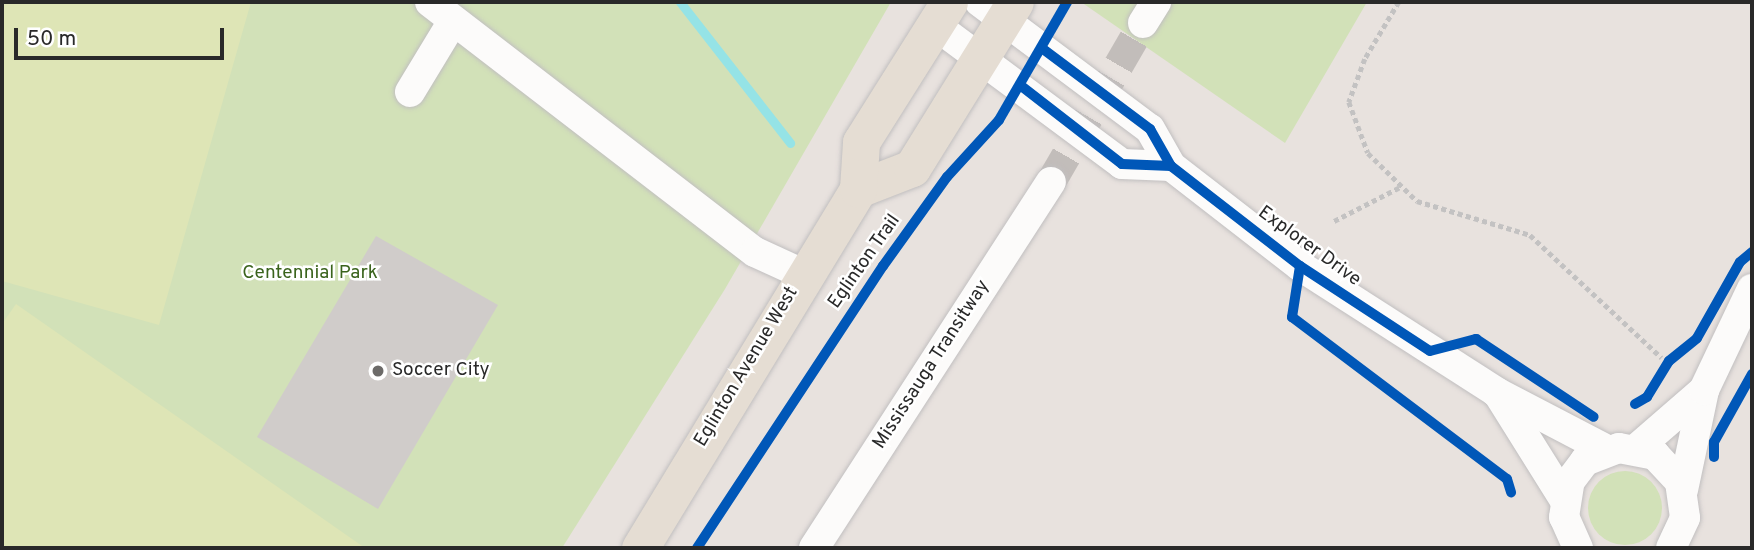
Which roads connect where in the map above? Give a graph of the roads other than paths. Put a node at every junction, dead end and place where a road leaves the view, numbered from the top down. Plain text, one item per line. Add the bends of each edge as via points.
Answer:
1 (430, 2) edge
2 (1000, 8) edge
3 (942, 13) edge
4 (453, 21) junction
5 (982, 57) junction
6 (410, 92) dead end
7 (1171, 166) junction
8 (1051, 182) tunnel mouth
9 (858, 189) junction
10 (803, 274) junction
11 (1752, 289) edge
12 (1704, 390) junction
13 (1496, 392) junction
14 (1621, 449) junction
15 (1564, 499) junction
16 (1684, 500) junction
17 (1571, 543) edge
18 (640, 548) edge
19 (814, 548) edge
20 (1671, 548) edge
21 (1702, 548) edge

1 - 4 street
2 - 5 main road
2 - 7 street, Explorer Drive via 1150,129
3 - 5 street
3 - 9 main road, Eglinton Avenue West via 861,142
4 - 6 street
4 - 10 street via 755,252
5 - 7 street via 1122,164
5 - 9 main road via 912,168
7 - 13 street, Explorer Drive via 1300,266
8 - 19 street, Mississauga Transitway
9 - 10 main road, Eglinton Avenue West
10 - 18 main road, Eglinton Avenue West
11 - 12 street
12 - 14 street
12 - 16 street
13 - 14 street, Explorer Drive
13 - 15 street, Explorer Drive
14 - 15 street via 1577,471
14 - 16 street, Explorer Drive via 1665,463
15 - 17 street
16 - 20 street
16 - 21 street

